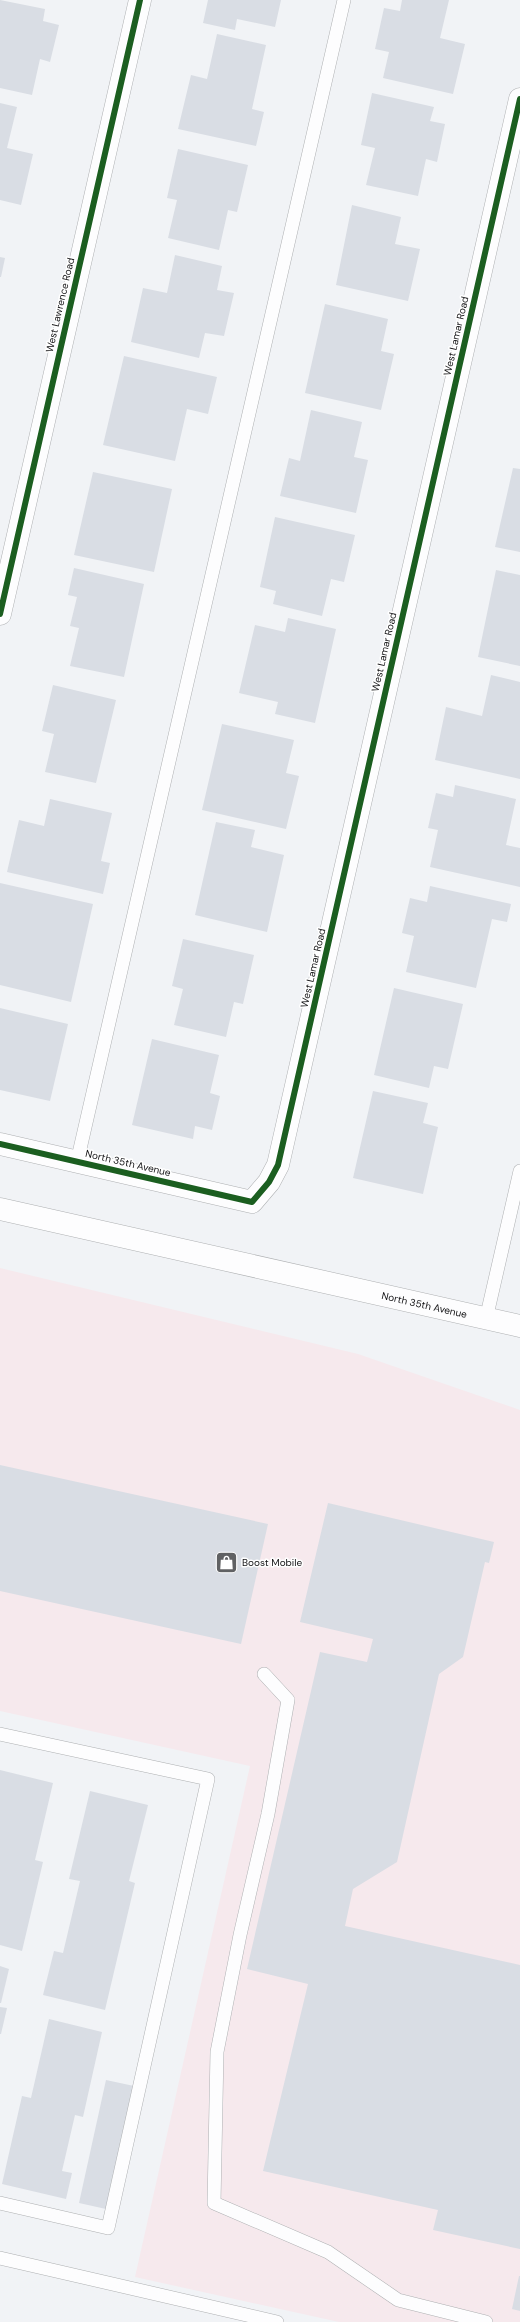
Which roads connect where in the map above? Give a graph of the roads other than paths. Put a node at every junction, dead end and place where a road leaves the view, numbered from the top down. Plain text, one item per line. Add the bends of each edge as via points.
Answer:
1 (140, 0) edge
2 (344, 0) edge
3 (520, 99) edge
4 (0, 614) edge
5 (0, 1144) edge
6 (77, 1162) junction
7 (520, 1171) edge
8 (252, 1202) joint
9 (0, 1209) edge
10 (486, 1319) junction
11 (520, 1326) edge
12 (264, 1674) dead end
13 (0, 1734) edge
14 (0, 2203) edge
15 (0, 2258) edge
16 (277, 2322) edge
17 (486, 2322) edge

1 - 4 street, West Lawrence Road
2 - 6 lane
3 - 8 street, West Lamar Road via 278,1165 269,1182
5 - 6 street, North 35th Avenue
6 - 8 street, North 35th Avenue
7 - 10 lane
9 - 10 street, North 35th Avenue
10 - 11 street, North 35th Avenue
12 - 17 lane via 288,1700 268,1814 240,1935 217,2052 214,2202 328,2252 398,2300
13 - 14 lane via 208,1779 108,2228
15 - 16 lane

